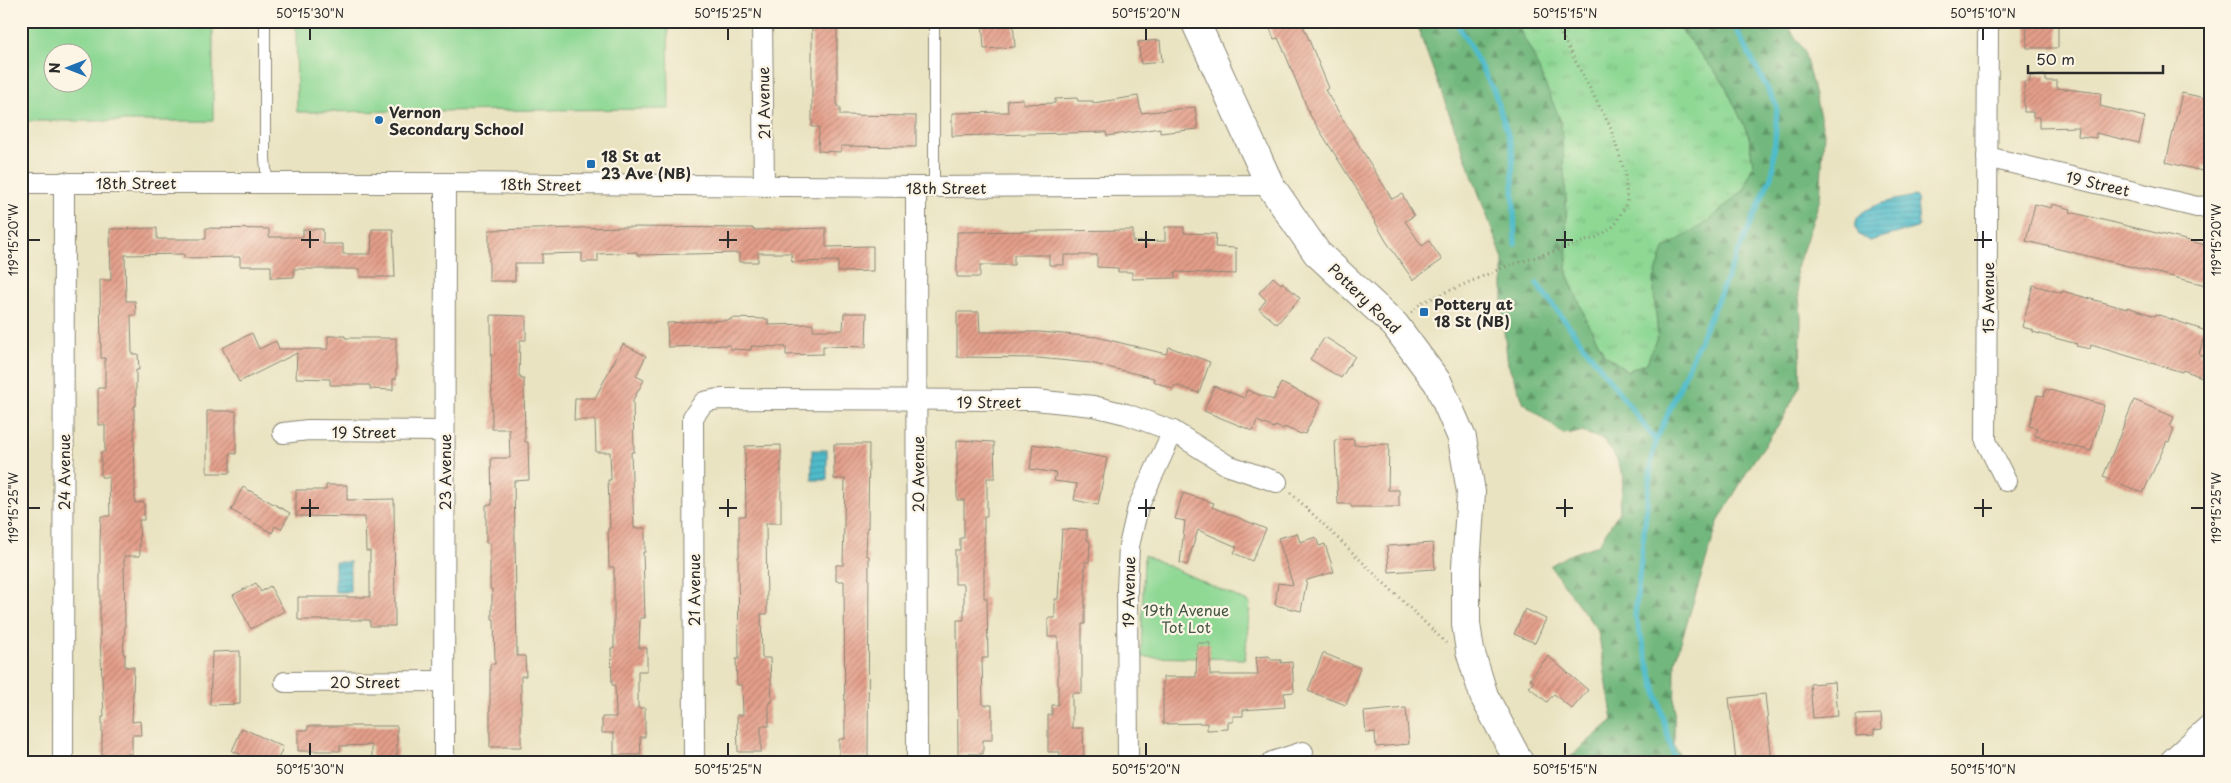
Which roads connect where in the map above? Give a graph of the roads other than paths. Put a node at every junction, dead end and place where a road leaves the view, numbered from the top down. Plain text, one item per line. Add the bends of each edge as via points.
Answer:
1 (265, 21) edge
2 (762, 21) edge
3 (934, 21) edge
4 (1196, 21) edge
5 (1988, 21) edge
6 (1987, 157) junction
7 (64, 182) junction
8 (267, 182) junction
9 (21, 183) edge
10 (446, 183) junction
11 (1270, 185) junction
12 (764, 186) junction
13 (925, 187) junction
14 (2210, 206) edge
15 (917, 400) junction
16 (693, 418) joint
17 (444, 431) junction
18 (1173, 431) junction
19 (283, 433) dead end
20 (2006, 481) dead end
21 (1277, 482) road end
22 (444, 681) junction
23 (285, 682) dead end
24 (2210, 729) edge
25 (1303, 752) dead end
26 (63, 762) edge
27 (444, 762) edge
28 (694, 762) edge
29 (917, 762) edge
30 (1128, 762) edge
31 (1272, 762) edge
32 (1519, 762) edge
33 (2174, 762) edge

1 - 8 lane
2 - 12 street, 21 Avenue
3 - 13 lane
4 - 11 street, Pottery Road
5 - 6 street, 15 Avenue
6 - 14 street, 19 Street via 2197,207
6 - 20 street, 15 Avenue via 1986,441
7 - 8 street, 18th Street
7 - 9 street, 18th Street
7 - 26 street, 24 Avenue
8 - 10 street, 18th Street
10 - 12 street, 18th Street
10 - 17 street, 23 Avenue
11 - 13 street, 18th Street
11 - 32 street, Pottery Road via 1317,253 1395,325 1438,383 1462,438 1471,492 1466,615 1470,651 1484,696
12 - 13 street, 18th Street
13 - 15 street, 20 Avenue
15 - 16 street, 19 Street via 718,399 704,402
15 - 18 street, 19 Street via 1069,403 1126,414
15 - 29 street, 20 Avenue
16 - 28 street, 21 Avenue
17 - 19 street, 19 Street via 308,430
17 - 22 street, 23 Avenue
18 - 21 street, 19 Street via 1227,465
18 - 30 street, 19 Avenue via 1138,507 1129,546
22 - 23 street, 20 Street
22 - 27 street, 23 Avenue
24 - 33 street
25 - 31 street

